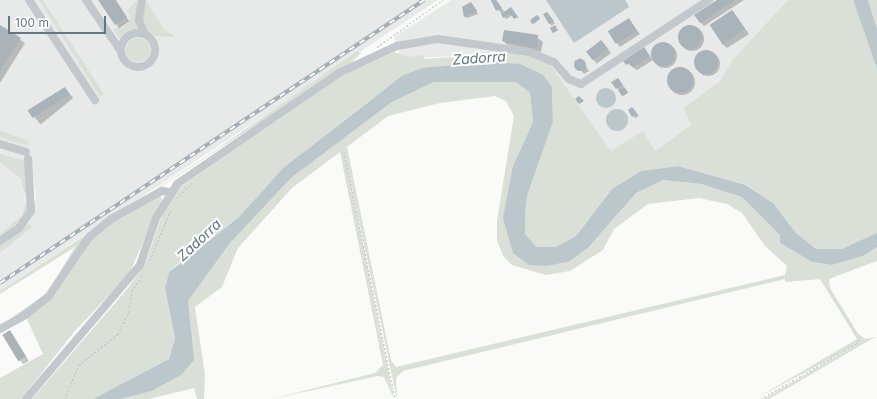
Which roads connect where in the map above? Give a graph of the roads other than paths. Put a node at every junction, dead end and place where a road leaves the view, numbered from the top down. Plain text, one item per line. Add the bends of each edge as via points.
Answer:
1 (29, 0) edge
2 (86, 0) edge
3 (142, 0) edge
4 (709, 0) edge
5 (144, 33) junction
6 (120, 50) junction
7 (95, 100) dead end
8 (0, 144) edge
9 (170, 192) junction
10 (0, 241) edge
11 (0, 329) edge
12 (26, 399) edge

1 - 7 street
2 - 6 street
3 - 5 street via 139,20
4 - 9 street via 581,84 570,79 554,62 529,52 438,39 397,46 339,73 188,174
5 - 6 street via 128,36
5 - 6 street via 156,48 152,62 146,66 132,67
8 - 10 street via 27,156 31,211 19,228
9 - 11 street via 162,191 94,232 49,296 25,315
9 - 12 street via 156,218 140,265

